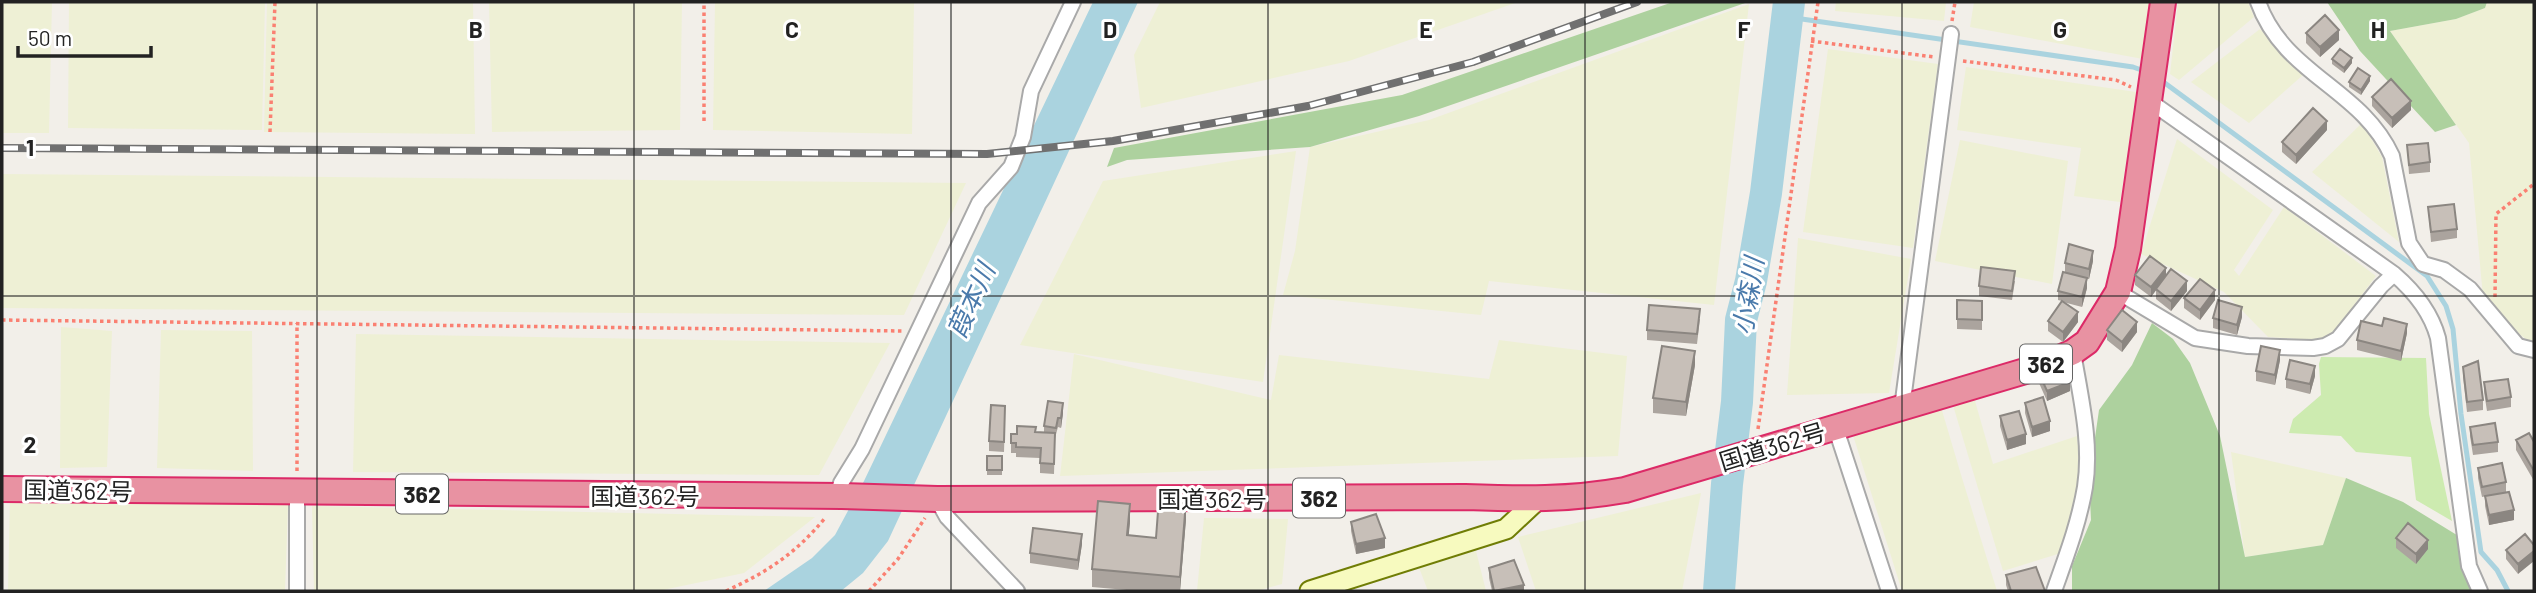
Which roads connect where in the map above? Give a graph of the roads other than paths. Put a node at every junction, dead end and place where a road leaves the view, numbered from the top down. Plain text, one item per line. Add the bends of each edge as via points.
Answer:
1 (1073, 2) edge
2 (2163, 2) edge
3 (2258, 2) edge
4 (1951, 34) dead end
5 (2150, 89) junction
6 (2423, 264) junction
7 (2400, 279) junction
8 (2118, 292) junction
9 (2534, 350) edge
10 (2073, 352) junction
11 (1902, 408) junction
12 (1835, 426) junction
13 (2, 489) edge
14 (297, 493) junction
15 (930, 499) junction
16 (1537, 500) junction
17 (835, 503) junction
18 (297, 591) edge
19 (1017, 591) edge
20 (1310, 591) edge
21 (1889, 591) edge
22 (2054, 591) edge
23 (2480, 591) edge

1 - 17 street via 1031,91 1023,136 1011,167 979,203
2 - 5 highway, 国道362号 / 362
3 - 6 street via 2274,36 2362,112 2386,144 2409,243
4 - 11 street
5 - 7 street
5 - 8 highway, 国道362号 / 362
6 - 7 street
6 - 9 street via 2444,270 2470,289 2518,346
7 - 8 street via 2381,286 2338,340 2313,348 2195,338
7 - 23 street via 2434,322 2469,566
8 - 10 highway, 国道362号 / 362 via 2095,332
10 - 11 highway, 国道362号 / 362 via 2042,366
10 - 22 street via 2086,429 2086,484
11 - 12 highway, 国道362号 / 362
12 - 16 highway, 国道362号 / 362 via 1754,441 1710,465 1615,492
12 - 21 street
13 - 14 highway, 国道362号 / 362
14 - 17 highway, 国道362号 / 362
14 - 18 street
15 - 16 highway, 国道362号 / 362
15 - 17 highway, 国道362号 / 362
15 - 19 street
16 - 20 street via 1506,530

